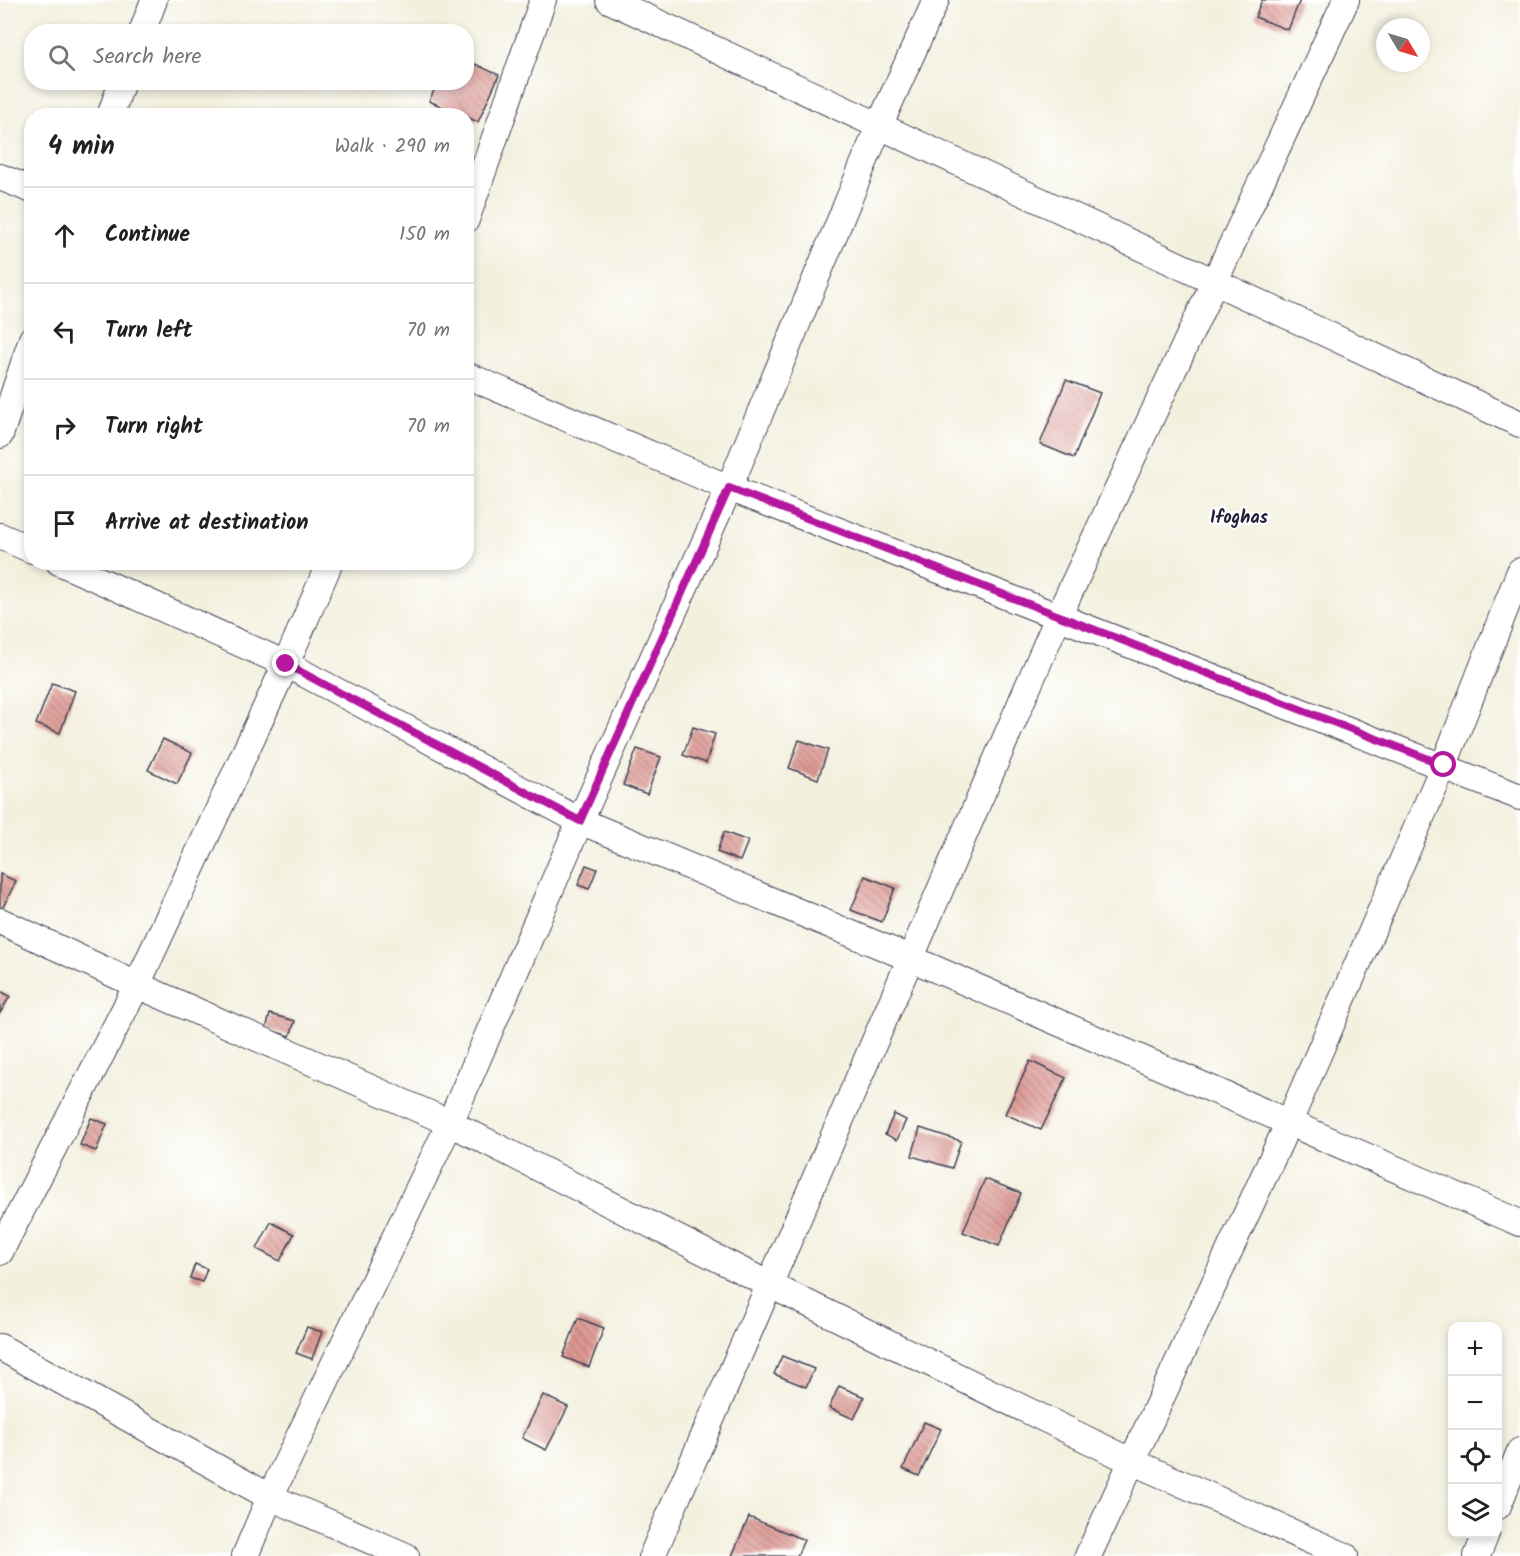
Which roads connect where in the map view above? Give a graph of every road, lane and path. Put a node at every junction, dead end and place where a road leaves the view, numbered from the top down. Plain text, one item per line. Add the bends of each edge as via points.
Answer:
1 (154, 0) edge
2 (543, 0) edge
3 (609, 0) edge
4 (936, 0) edge
5 (1346, 0) edge
6 (145, 24) edge
7 (119, 90) edge
8 (113, 108) edge
9 (880, 124) junction
10 (0, 177) edge
11 (24, 187) edge
12 (474, 197) edge
13 (1216, 282) junction
14 (24, 363) edge
15 (474, 378) edge
16 (1520, 424) edge
17 (0, 435) edge
18 (729, 488) junction
19 (0, 536) edge
20 (24, 546) edge
21 (77, 570) edge
22 (327, 570) edge
23 (1520, 571) edge
24 (1059, 615) junction
25 (286, 664) junction
26 (1444, 765) junction
27 (1520, 797) edge
28 (580, 821) junction
29 (0, 921) edge
30 (912, 959) junction
31 (136, 985) junction
32 (1289, 1122) junction
33 (450, 1123) junction
34 (1520, 1223) edge
35 (0, 1252) edge
36 (770, 1285) junction
37 (0, 1347) edge
38 (1520, 1452) edge
39 (1131, 1461) junction
40 (1502, 1494) edge
41 (270, 1497) junction
42 (1484, 1538) edge
43 (245, 1556) edge
44 (406, 1556) edge
45 (652, 1556) edge
46 (1088, 1556) edge
47 (1345, 1556) edge
48 (1477, 1556) edge

1 - 6 street
2 - 12 street
3 - 9 street
4 - 9 street
5 - 13 street
7 - 8 street
9 - 13 street
9 - 18 street
10 - 11 street
13 - 16 street
13 - 24 street
14 - 17 street
15 - 18 street
18 - 24 street
18 - 28 street
19 - 20 street
21 - 25 street
22 - 25 street
23 - 26 street
24 - 26 street
24 - 30 street
25 - 28 street
25 - 31 street
26 - 27 street
26 - 32 street
28 - 30 street
28 - 33 street
29 - 31 street
30 - 32 street
30 - 36 street
31 - 33 street
31 - 35 street
32 - 34 street
32 - 39 street
33 - 36 street
33 - 41 street
36 - 39 street
36 - 45 street
37 - 41 street
38 - 40 street
39 - 46 street
39 - 47 street
41 - 43 street
41 - 44 street
42 - 48 street

